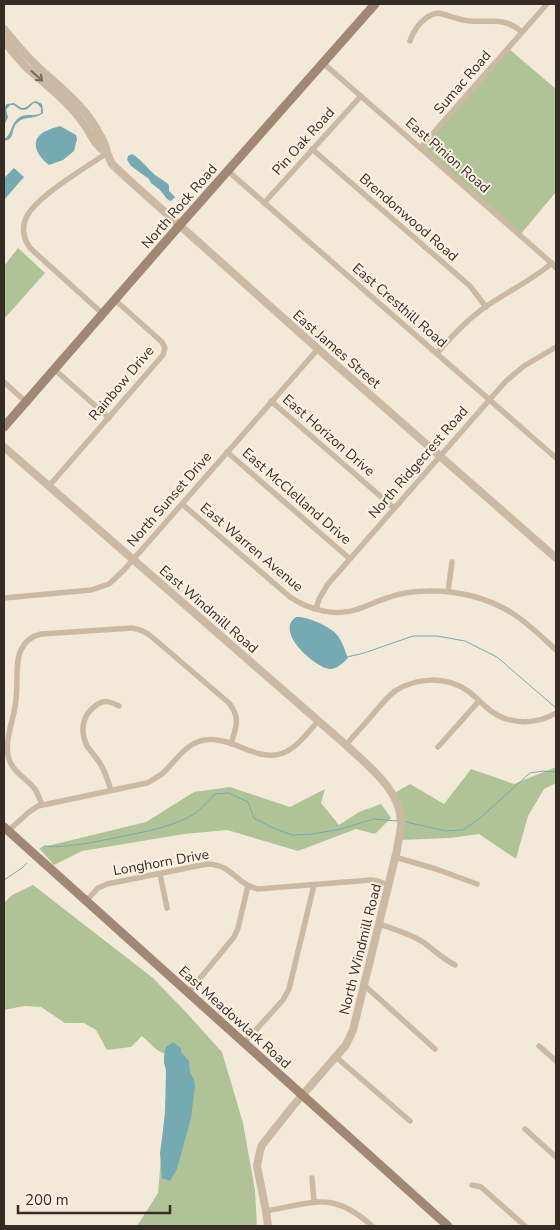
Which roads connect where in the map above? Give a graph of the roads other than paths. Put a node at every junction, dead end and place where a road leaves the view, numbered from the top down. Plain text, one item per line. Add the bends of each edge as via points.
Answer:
1 (375, 4) edge
2 (547, 4) edge
3 (4, 29) edge
4 (522, 32) junction
5 (4, 41) edge
6 (410, 41) dead end
7 (323, 63) junction
8 (361, 96) junction
9 (420, 148) junction
10 (312, 149) junction
11 (107, 153) junction
12 (228, 171) junction
13 (264, 203) junction
14 (179, 226) junction
15 (554, 265) edge
16 (114, 300) junction
17 (486, 307) junction
18 (103, 314) junction
19 (556, 347) edge
20 (318, 348) junction
21 (437, 354) junction
22 (54, 369) junction
23 (4, 382) edge
24 (489, 400) junction
25 (26, 402) junction
26 (271, 402) junction
27 (109, 418) junction
28 (4, 427) edge
29 (4, 447) edge
30 (227, 452) junction
31 (440, 456) junction
32 (556, 458) edge
33 (49, 486) junction
34 (182, 504) junction
35 (394, 508) junction
36 (556, 558) edge
37 (133, 559) junction
38 (350, 559) junction
39 (452, 562) dead end
40 (448, 592) junction
41 (4, 598) edge
42 (316, 609) junction
43 (556, 650) edge
44 (479, 701) junction
45 (119, 706) dead end
46 (556, 713) edge
47 (318, 721) junction
48 (231, 744) junction
49 (346, 745) junction
50 (438, 747) dead end
51 (111, 790) junction
52 (392, 794) joint
53 (42, 806) junction
54 (6, 829) edge
55 (395, 857) junction
56 (160, 874) junction
57 (477, 884) dead end
58 (314, 885) junction
59 (389, 885) junction
60 (248, 886) junction
61 (86, 901) junction
62 (166, 908) dead end
63 (379, 924) junction
64 (455, 965) dead end
65 (364, 985) junction
66 (188, 993) junction
67 (244, 1043) junction
68 (539, 1046) dead end
69 (435, 1049) dead end
70 (336, 1057) junction
71 (556, 1060) edge
72 (302, 1095) junction
73 (410, 1121) dead end
74 (526, 1129) dead end
75 (556, 1157) edge
76 (312, 1178) dead end
77 (472, 1185) dead end
78 (314, 1202) junction
79 (266, 1211) junction
80 (268, 1226) edge
81 (372, 1226) edge
82 (448, 1226) edge
83 (525, 1226) edge

1 - 7 main road, North Rock Road
2 - 4 street, Sumac Road
3 - 11 street, East James Street via 88,115
4 - 6 street via 504,22 469,21 438,13 425,18
4 - 9 street, Sumac Road
5 -> 11 street, East James Street via 23,64 71,107 96,145
7 - 8 street, East Pinion Road
7 - 12 main road, North Rock Road
8 - 9 street, East Pinion Road
8 - 10 street, Pin Oak Road
9 - 15 street, East Pinion Road
10 - 13 street, Pin Oak Road
10 - 17 street, Brendonwood Road via 470,286
11 - 14 street, East James Street via 112,164
11 - 18 street via 43,198 28,214 23,231 30,248
12 - 13 street, East Cresthill Road
12 - 14 main road, North Rock Road
13 - 21 street, East Cresthill Road
14 - 16 main road, North Rock Road
14 - 20 street, East James Street
15 - 17 street
16 - 18 main road, North Rock Road
16 - 27 street, Rainbow Drive via 165,348 164,355
17 - 21 street via 468,320
18 - 22 main road, North Rock Road
19 - 24 street, North Ridgecrest Road via 517,371
20 - 26 street, North Sunset Drive
20 - 31 street, East James Street
21 - 24 street, East Cresthill Road
22 - 25 main road, North Rock Road
22 - 27 street
23 - 25 street
24 - 31 street, North Ridgecrest Road
24 - 32 street, East Cresthill Road
25 - 28 main road, North Rock Road
26 - 30 street, North Sunset Drive
26 - 35 street, East Horizon Drive
27 - 33 street, Rainbow Drive
29 - 33 street, East Windmill Road
30 - 34 street, North Sunset Drive
30 - 38 street, East McClelland Drive
31 - 35 street, North Ridgecrest Road
31 - 36 street, East James Street
33 - 37 street, East Windmill Road
34 - 37 street, North Sunset Drive
34 - 42 street, East Warren Avenue via 290,597
35 - 38 street, North Ridgecrest Road
37 - 41 street, North Sunset Drive via 108,584 91,590
37 - 47 street, East Windmill Road
38 - 42 street, North Ridgecrest Road via 328,584
39 - 40 street
40 - 42 street, East Warren Avenue via 398,594 344,612
40 - 43 street, East Warren Avenue via 478,598 505,609 524,621
44 - 46 street via 496,714 517,721 540,720
44 - 49 street via 461,687 443,681 412,683 387,698
44 - 50 street
45 - 51 street via 104,701 99,703 88,712 82,730
47 - 48 street via 296,746 280,754 264,755
47 - 49 street, East Windmill Road
48 - 51 street via 214,739 201,741 185,750 164,772 147,783
48 - 53 street via 237,723 232,708 144,631 132,628 37,635 23,645 18,656 16,706 7,747 12,765 36,790
49 - 52 street, East Windmill Road
51 - 53 street
52 - 55 street, North Windmill Road via 401,819
53 - 54 street
54 - 61 main road, East Meadowlark Road
55 - 57 street
55 - 59 street, North Windmill Road
56 - 60 street, Longhorn Drive via 216,865
56 - 61 street, Longhorn Drive via 101,886
56 - 62 street
58 - 59 street via 374,880
58 - 60 street via 262,889
58 - 67 street via 289,989
59 - 63 street, North Windmill Road
60 - 66 street via 234,937
61 - 66 main road, East Meadowlark Road
63 - 64 street via 420,940
63 - 65 street, North Windmill Road
65 - 69 street
65 - 70 street, North Windmill Road via 353,1030
66 - 67 main road, East Meadowlark Road
67 - 72 main road, East Meadowlark Road
68 - 71 street
70 - 72 street, North Windmill Road
70 - 73 street
72 - 79 street, North Windmill Road via 262,1145 257,1160
72 - 82 main road, East Meadowlark Road
74 - 75 street
76 - 78 street
77 - 83 street via 481,1187
78 - 79 street
78 - 81 street via 332,1203 349,1209
79 - 80 street, North Windmill Road

